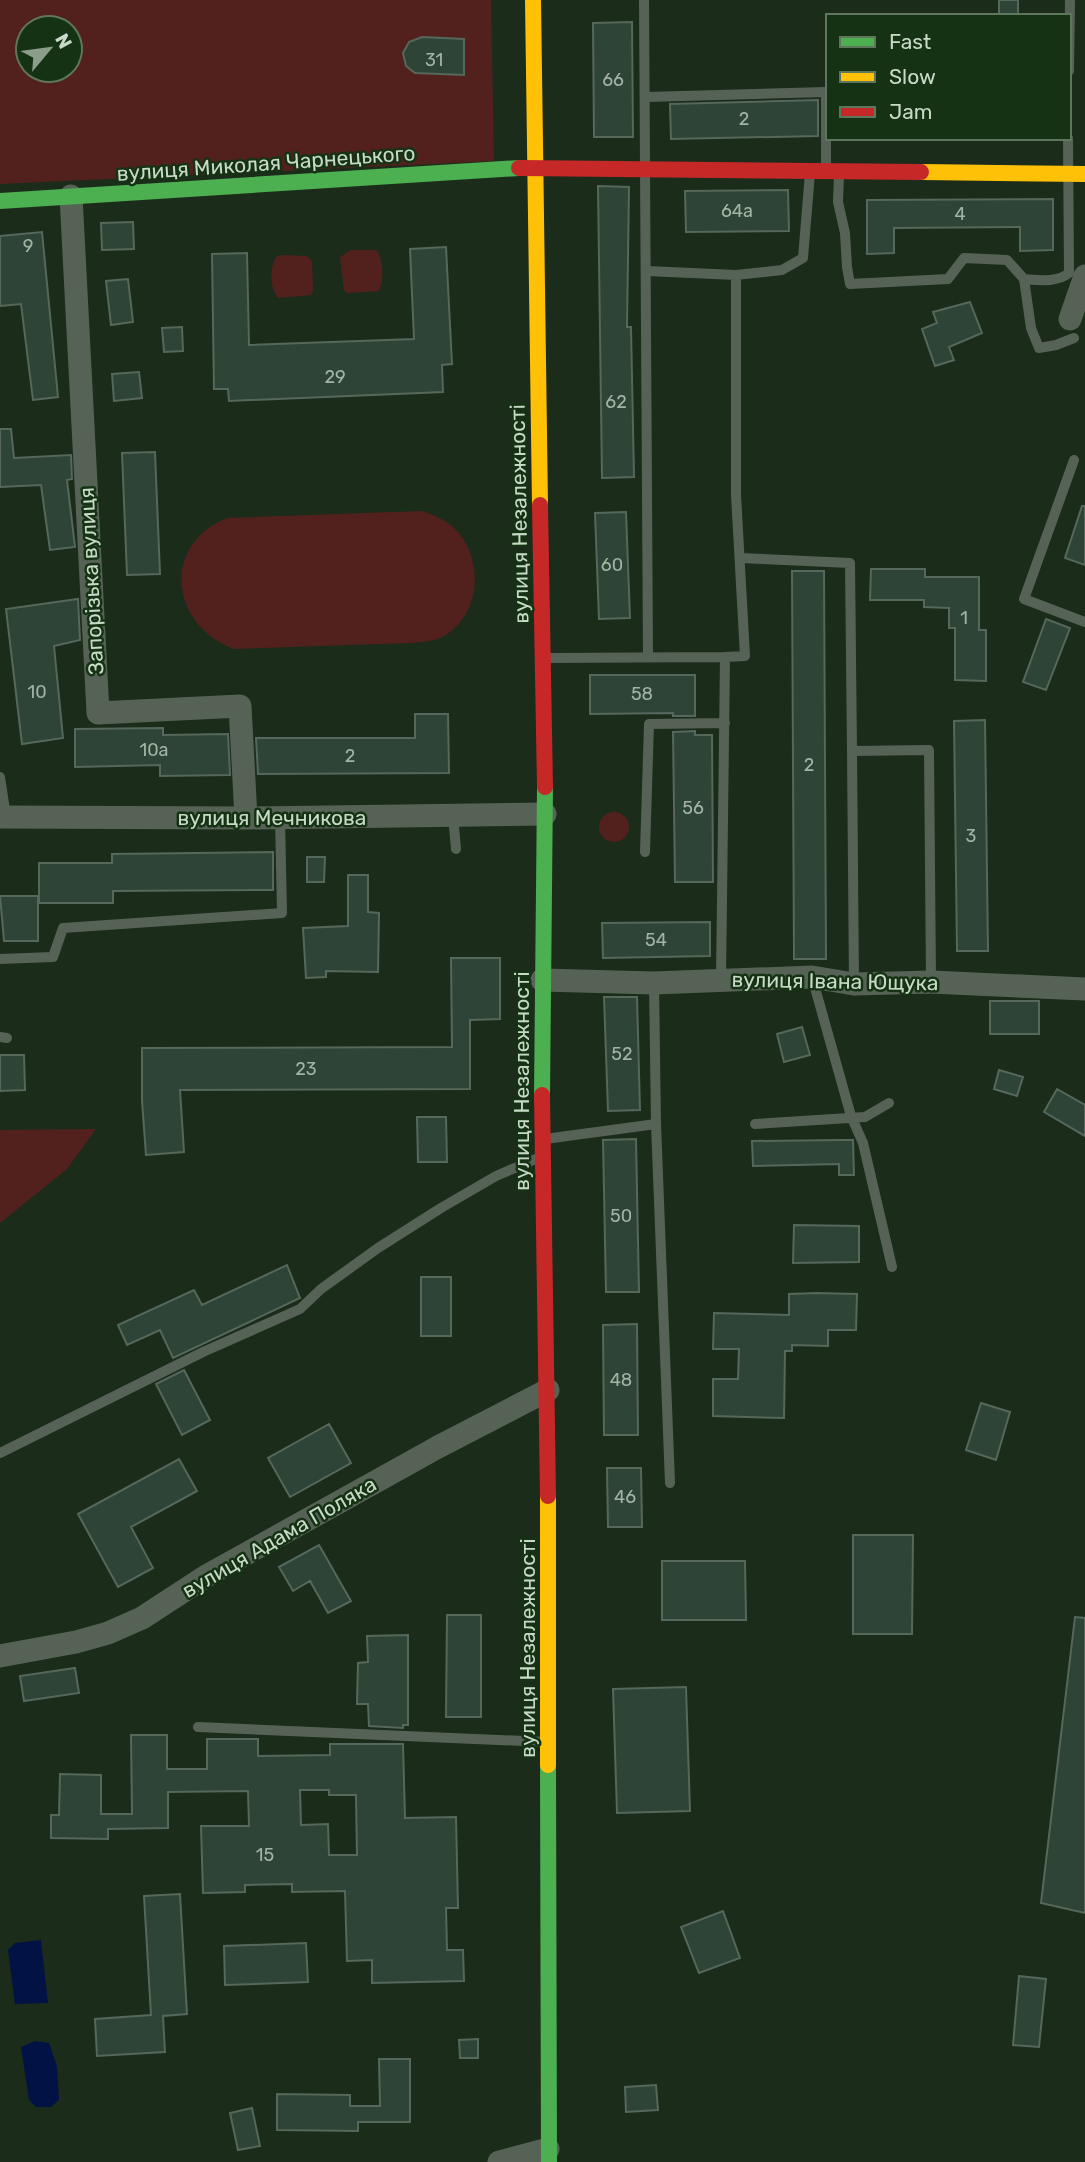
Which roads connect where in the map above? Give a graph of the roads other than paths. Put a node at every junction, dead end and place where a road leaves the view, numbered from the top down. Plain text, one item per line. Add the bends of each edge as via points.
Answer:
1 (533, 0) edge
2 (644, 0) edge
3 (646, 97) junction
4 (1068, 140) edge
5 (535, 167) junction
6 (647, 169) junction
7 (825, 171) junction
8 (1068, 174) junction
9 (1085, 174) edge
10 (71, 196) junction
11 (0, 201) edge
12 (647, 271) junction
13 (736, 275) junction
14 (1085, 276) edge
15 (1024, 279) junction
16 (1076, 333) edge
17 (1073, 460) dead end
18 (740, 558) junction
19 (1085, 622) edge
20 (648, 657) junction
21 (725, 657) junction
22 (542, 658) junction
23 (725, 723) junction
24 (852, 751) junction
25 (0, 778) edge
26 (545, 814) junction
27 (453, 816) junction
28 (3, 817) edge
29 (246, 818) junction
30 (281, 818) junction
31 (456, 849) dead end
32 (645, 852) dead end
33 (0, 959) edge
34 (812, 976) junction
35 (542, 980) junction
36 (721, 980) junction
37 (931, 982) junction
38 (654, 983) junction
39 (853, 984) junction
40 (1085, 989) edge
41 (889, 1103) dead end
42 (851, 1116) junction
43 (656, 1124) junction
44 (755, 1124) dead end
45 (542, 1140) junction
46 (541, 1157) junction
47 (892, 1267) dead end
48 (548, 1390) junction
49 (0, 1453) edge
50 (670, 1483) dead end
51 (0, 1656) edge
52 (198, 1727) dead end
53 (549, 1742) junction
54 (548, 2156) edge
55 (499, 2162) edge

1 - 5 main road, вулиця Незалежності
2 - 3 lane
3 - 6 lane
3 - 7 lane via 826,92
4 - 8 lane
5 - 6 main road, вулиця Миколая Чарнецького
5 - 10 main road, вулиця Миколая Чарнецького
5 - 22 main road, вулиця Незалежності
6 - 7 main road, вулиця Миколая Чарнецького
6 - 12 lane
7 - 8 main road, вулиця Миколая Чарнецького
7 - 13 lane via 803,258 782,270
7 - 15 lane via 845,233 850,284 948,279 964,258 1007,260
8 - 9 main road, вулиця Миколая Чарнецького
8 - 15 lane via 1069,273 1049,280
10 - 11 main road, вулиця Миколая Чарнецького
10 - 29 street, Запорізька вулиця via 99,713 240,706
12 - 13 lane
12 - 20 lane
13 - 18 lane
14 - 16 street
15 - 16 lane via 1031,328 1039,348 1056,345
17 - 19 lane via 1024,599
18 - 21 lane via 746,656
18 - 24 lane via 850,563
20 - 21 lane
20 - 22 lane
21 - 23 lane
22 - 26 main road, вулиця Незалежності
23 - 32 lane via 649,724
23 - 36 lane
24 - 37 lane via 929,750
24 - 39 lane
25 - 28 lane
26 - 27 street, вулиця Мечникова
26 - 35 main road, вулиця Незалежності
27 - 30 street, вулиця Мечникова
27 - 31 lane
28 - 29 street, вулиця Мечникова
29 - 30 street, вулиця Мечникова
30 - 33 lane via 282,913 63,928 53,957
34 - 36 street, вулиця Івана Ющука
34 - 39 street, вулиця Івана Ющука
34 - 42 lane
35 - 38 street, вулиця Івана Ющука
35 - 45 main road, вулиця Незалежності
36 - 38 street, вулиця Івана Ющука
37 - 39 street, вулиця Івана Ющука
37 - 40 street, вулиця Івана Ющука
38 - 43 lane
41 - 42 lane via 865,1117
42 - 44 lane
42 - 47 lane via 863,1143
43 - 45 lane
43 - 50 lane
45 - 46 main road, вулиця Незалежності
46 - 48 main road, вулиця Незалежності
46 - 49 lane via 496,1176 441,1208 340,1276 300,1309
48 - 51 street, вулиця Адама Поляка via 208,1575 142,1618 76,1642
48 - 53 main road, вулиця Незалежності
52 - 53 lane
53 - 54 main road, вулиця Незалежності
54 - 55 street

